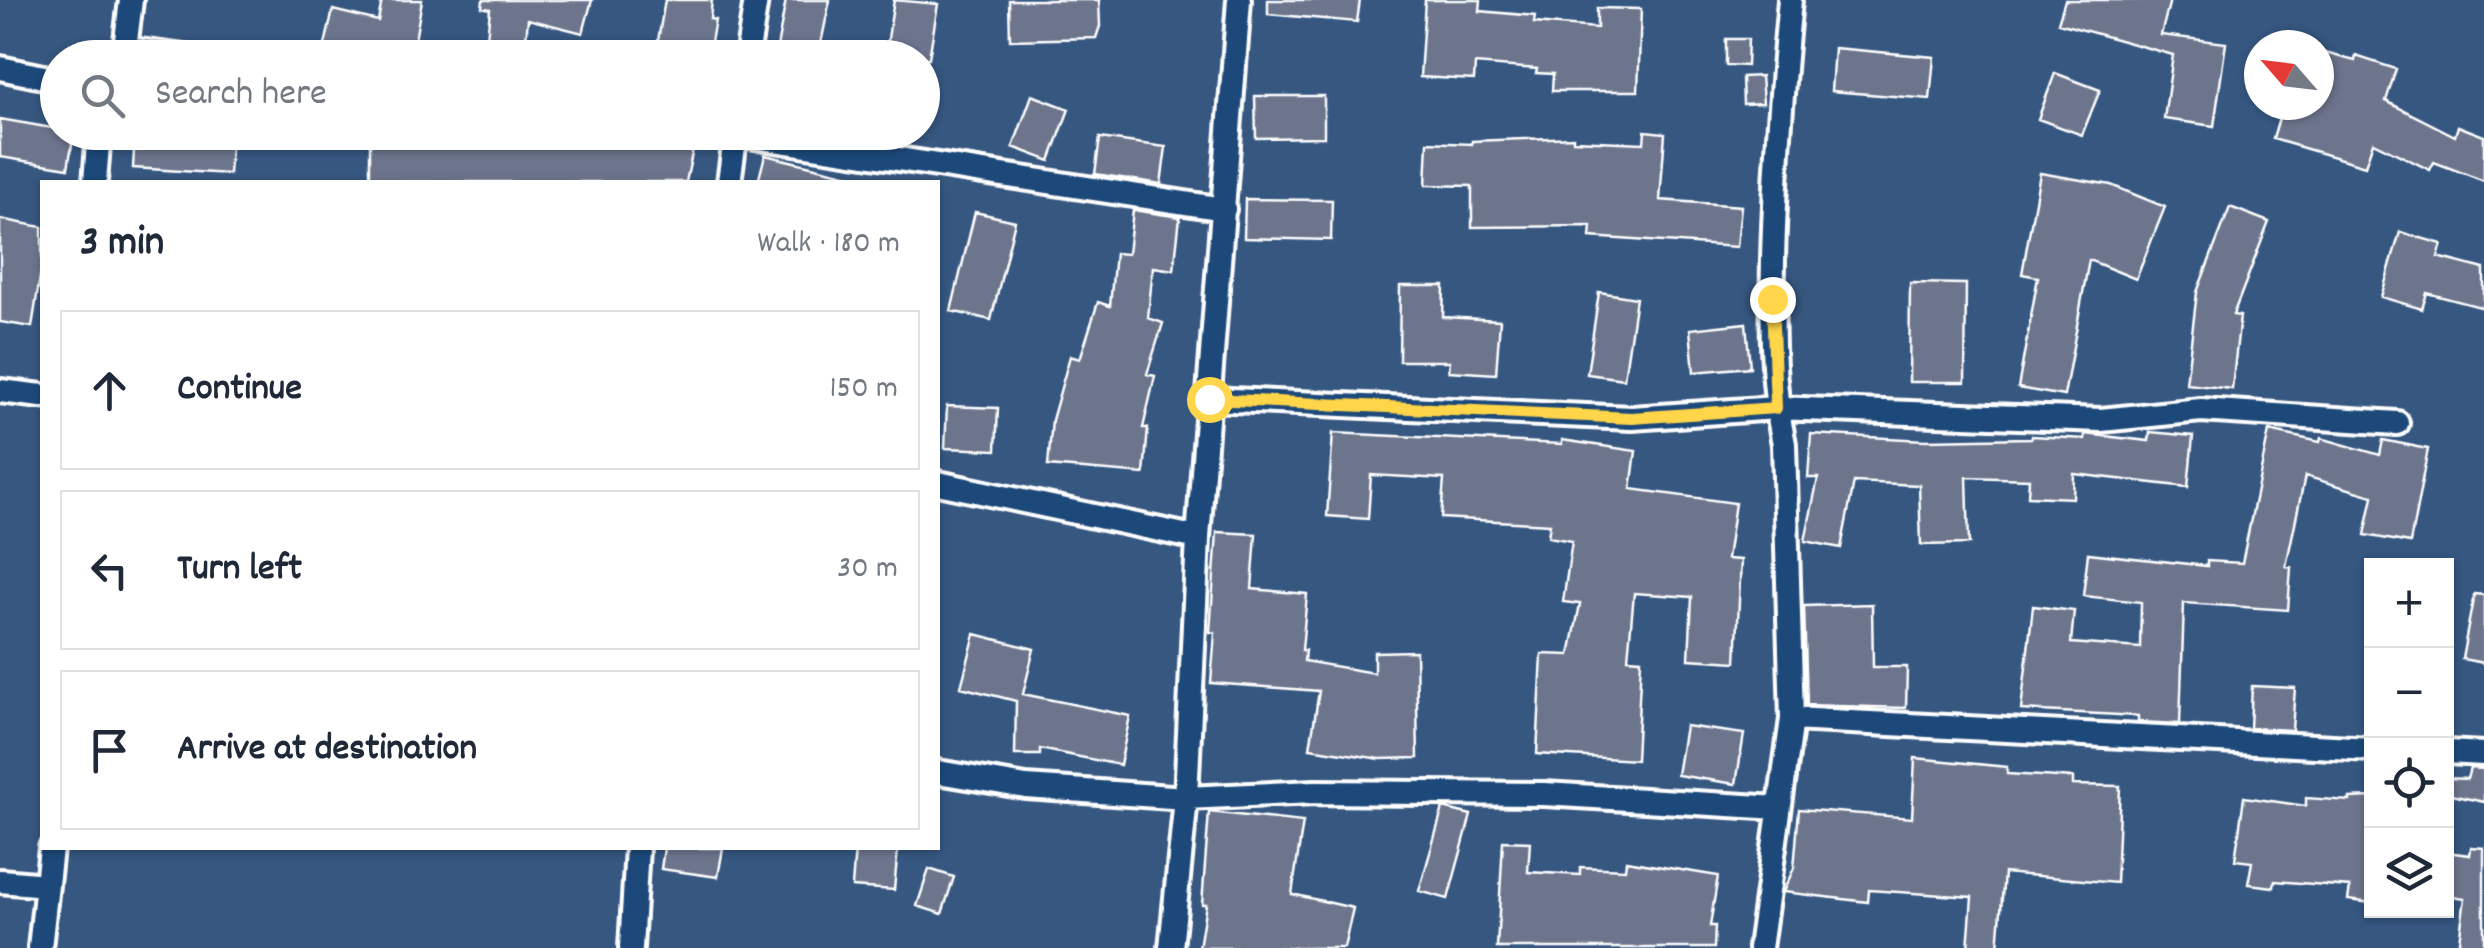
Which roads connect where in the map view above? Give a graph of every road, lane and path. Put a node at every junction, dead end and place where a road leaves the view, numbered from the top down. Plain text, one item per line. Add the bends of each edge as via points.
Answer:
1 (130, 0) edge
2 (756, 0) edge
3 (1239, 0) edge
4 (1790, 0) edge
5 (125, 40) edge
6 (749, 40) edge
7 (0, 68) edge
8 (40, 76) edge
9 (97, 150) edge
10 (734, 150) edge
11 (845, 150) edge
12 (95, 180) edge
13 (729, 180) edge
14 (1224, 209) junction
15 (0, 391) edge
16 (40, 396) edge
17 (1209, 399) junction
18 (1776, 408) junction
19 (2397, 422) dead end
20 (940, 483) edge
21 (1198, 538) junction
22 (1792, 719) junction
23 (2364, 749) edge
24 (2454, 752) edge
25 (2484, 754) edge
26 (940, 772) edge
27 (1186, 798) junction
28 (1779, 808) junction
29 (51, 850) edge
30 (638, 850) edge
31 (0, 881) edge
32 (47, 885) junction
33 (40, 948) edge
34 (631, 948) edge
35 (1172, 948) edge
36 (1760, 948) edge

1 - 5 street
2 - 6 street
3 - 14 street
4 - 18 street via 1775,172
7 - 8 street
9 - 12 street
10 - 13 street
11 - 14 street
14 - 17 street
15 - 16 street
17 - 18 street via 1632,418
17 - 21 street
18 - 19 street via 2100,420 2201,410
18 - 22 street via 1784,444
20 - 21 street
21 - 27 street
22 - 23 street
22 - 28 street
24 - 25 street
26 - 27 street
27 - 28 street via 1525,794
27 - 35 street
28 - 36 street
29 - 32 street
30 - 34 street
31 - 32 street
32 - 33 street

